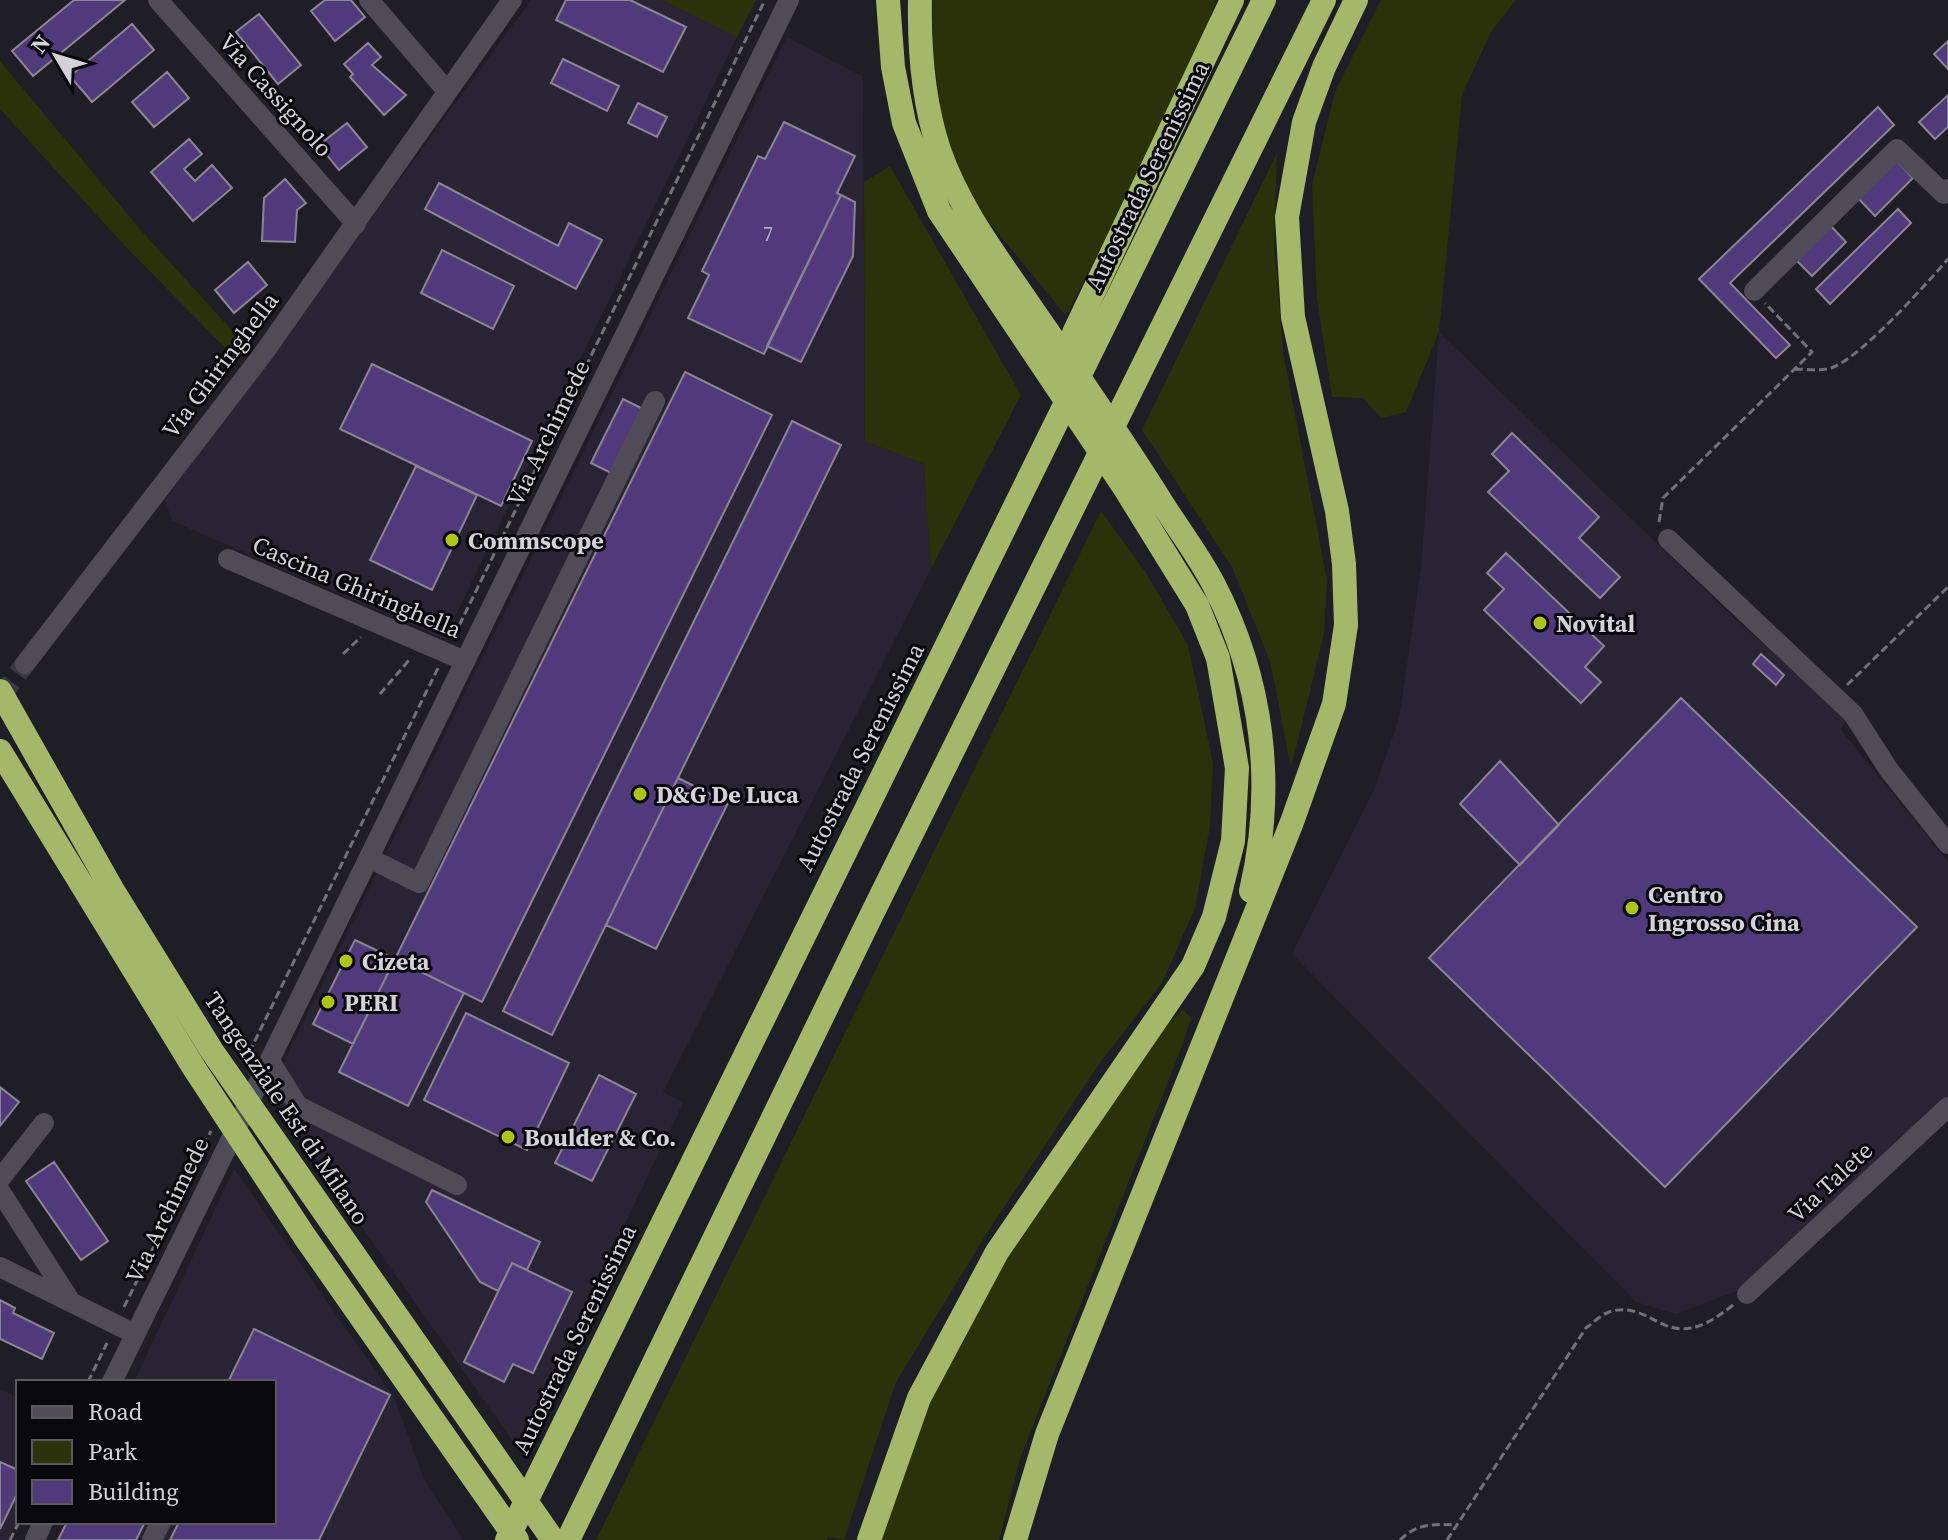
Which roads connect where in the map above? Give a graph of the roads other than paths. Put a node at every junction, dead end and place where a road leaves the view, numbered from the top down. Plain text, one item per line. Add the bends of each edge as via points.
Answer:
1 (158, 0) edge
2 (369, 0) edge
3 (512, 0) edge
4 (789, 0) edge
5 (888, 0) edge
6 (920, 0) edge
7 (1232, 0) edge
8 (1264, 0) edge
9 (1324, 0) edge
10 (1356, 0) edge
11 (447, 91) junction
12 (1948, 189) edge
13 (356, 224) junction
14 (1754, 291) road end
15 (655, 401) dead end
16 (1020, 500) junction
17 (1668, 539) road end
18 (228, 559) dead end
19 (465, 661) junction
20 (25, 664) tunnel mouth
21 (0, 691) edge
22 (0, 751) edge
23 (1948, 844) edge
24 (369, 858) junction
25 (1235, 959) junction
26 (203, 1060) junction
27 (270, 1061) junction
28 (1948, 1107) edge
29 (44, 1123) dead end
30 (0, 1179) edge
31 (457, 1185) dead end
32 (0, 1191) edge
33 (0, 1267) edge
34 (1747, 1294) road end
35 (71, 1302) junction
36 (135, 1334) junction
37 (116, 1380) edge
38 (507, 1540) edge
39 (517, 1540) edge
40 (553, 1540) edge
41 (568, 1540) edge
42 (869, 1540) edge
43 (1015, 1540) edge

1 - 13 street, Via Cassignolo
2 - 11 street
3 - 11 street, Via Ghiringhella
4 - 19 street, Via Archimede
5 - 42 highway via 896,85 921,169 950,230 1192,596 1218,658 1237,768 1233,841 1210,928 1187,975 997,1252 945,1344 919,1398
6 - 25 highway via 927,104 966,213 1138,464 1217,591 1243,653 1256,704 1264,775 1262,833
7 - 16 highway via 1074,333
8 - 16 highway, Autostrada Serenissima
9 - 41 highway
10 - 25 highway via 1304,122 1287,217 1293,317 1342,538 1347,606 1343,660 1319,749
11 - 13 street, Via Ghiringhella
12 - 14 street via 1944,194 1897,149
13 - 20 street, Via Ghiringhella
15 - 24 street via 419,883
16 - 38 highway, Autostrada Serenissima
17 - 23 street via 1836,696
18 - 19 street, Cascina Ghiringhella
19 - 24 street, Via Archimede
21 - 26 highway, Tangenziale Est di Milano
22 - 26 highway, Tangenziale Est di Milano
24 - 27 street, Via Archimede
25 - 43 highway via 1047,1434
26 - 39 highway, Tangenziale Est di Milano via 305,1237
26 - 40 highway, Tangenziale Est di Milano
27 - 31 street via 298,1106
27 - 36 street, Via Archimede
28 - 34 street, Via Talete
29 - 30 street
32 - 35 street
33 - 35 street
35 - 36 street
36 - 37 street, Via Archimede

